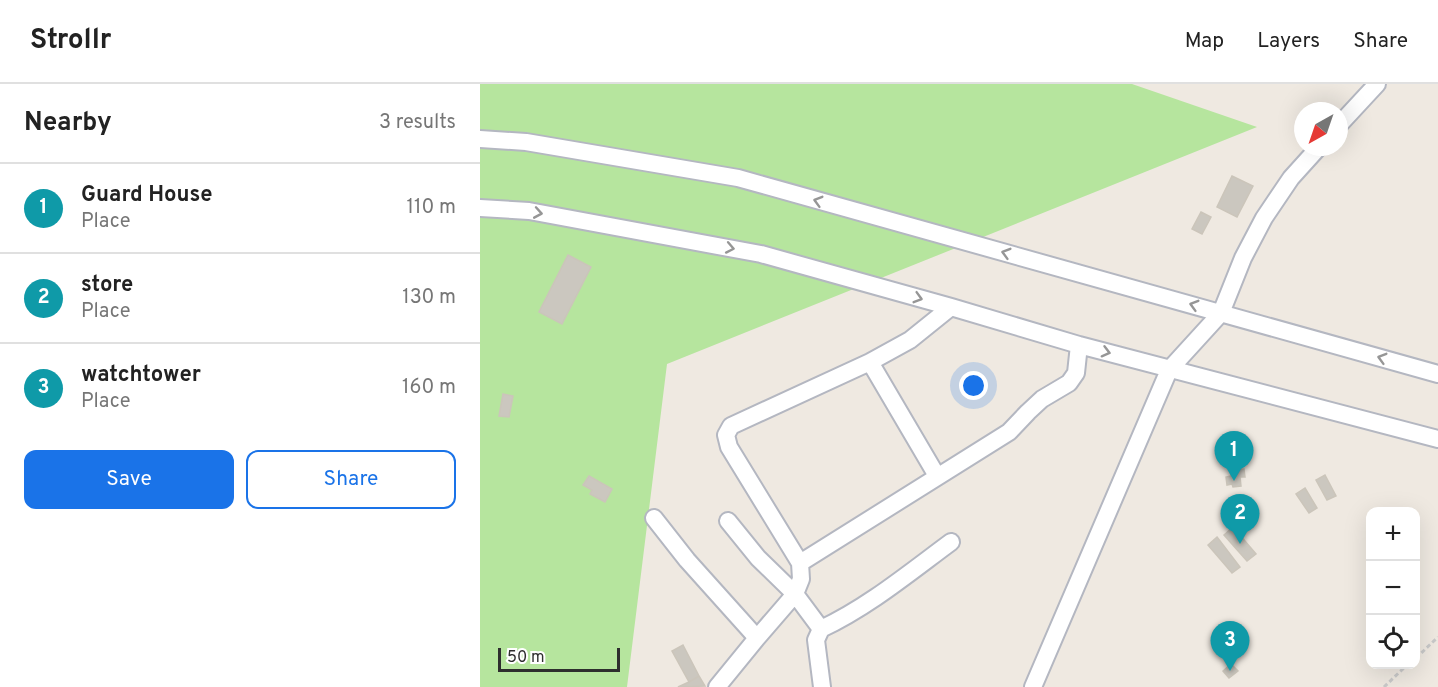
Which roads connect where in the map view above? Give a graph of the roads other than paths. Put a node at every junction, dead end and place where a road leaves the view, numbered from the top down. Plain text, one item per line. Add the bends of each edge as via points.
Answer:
1 (1377, 84) edge
2 (1348, 115) edge
3 (480, 139) edge
4 (1311, 156) edge
5 (480, 208) edge
6 (951, 307) junction
7 (1221, 313) junction
8 (1079, 345) junction
9 (870, 362) junction
10 (1169, 370) junction
11 (1438, 374) edge
12 (1438, 439) edge
13 (937, 476) junction
14 (654, 518) dead end
15 (728, 521) dead end
16 (951, 542) dead end
17 (800, 563) junction
18 (795, 594) junction
19 (821, 629) junction
20 (757, 638) junction
21 (717, 687) edge
22 (822, 687) edge
23 (1033, 687) edge

1 - 2 street
7 -> 3 street via 738,178 526,142
4 - 7 street via 1264,218
5 -> 6 street via 529,211 761,254
6 - 8 street
6 - 9 street via 910,340
7 - 10 street
11 -> 7 street
8 -> 10 street
8 - 13 street via 1076,373 1070,383 1042,399 1009,432
9 - 13 street
9 - 17 street via 731,426 726,435 729,447
10 - 12 street
10 - 23 street
13 - 17 street
14 - 20 street
15 - 18 street
16 - 19 street via 863,606
17 - 18 street via 801,579
18 - 19 street
18 - 20 street
19 - 22 street via 816,640
20 - 21 street

